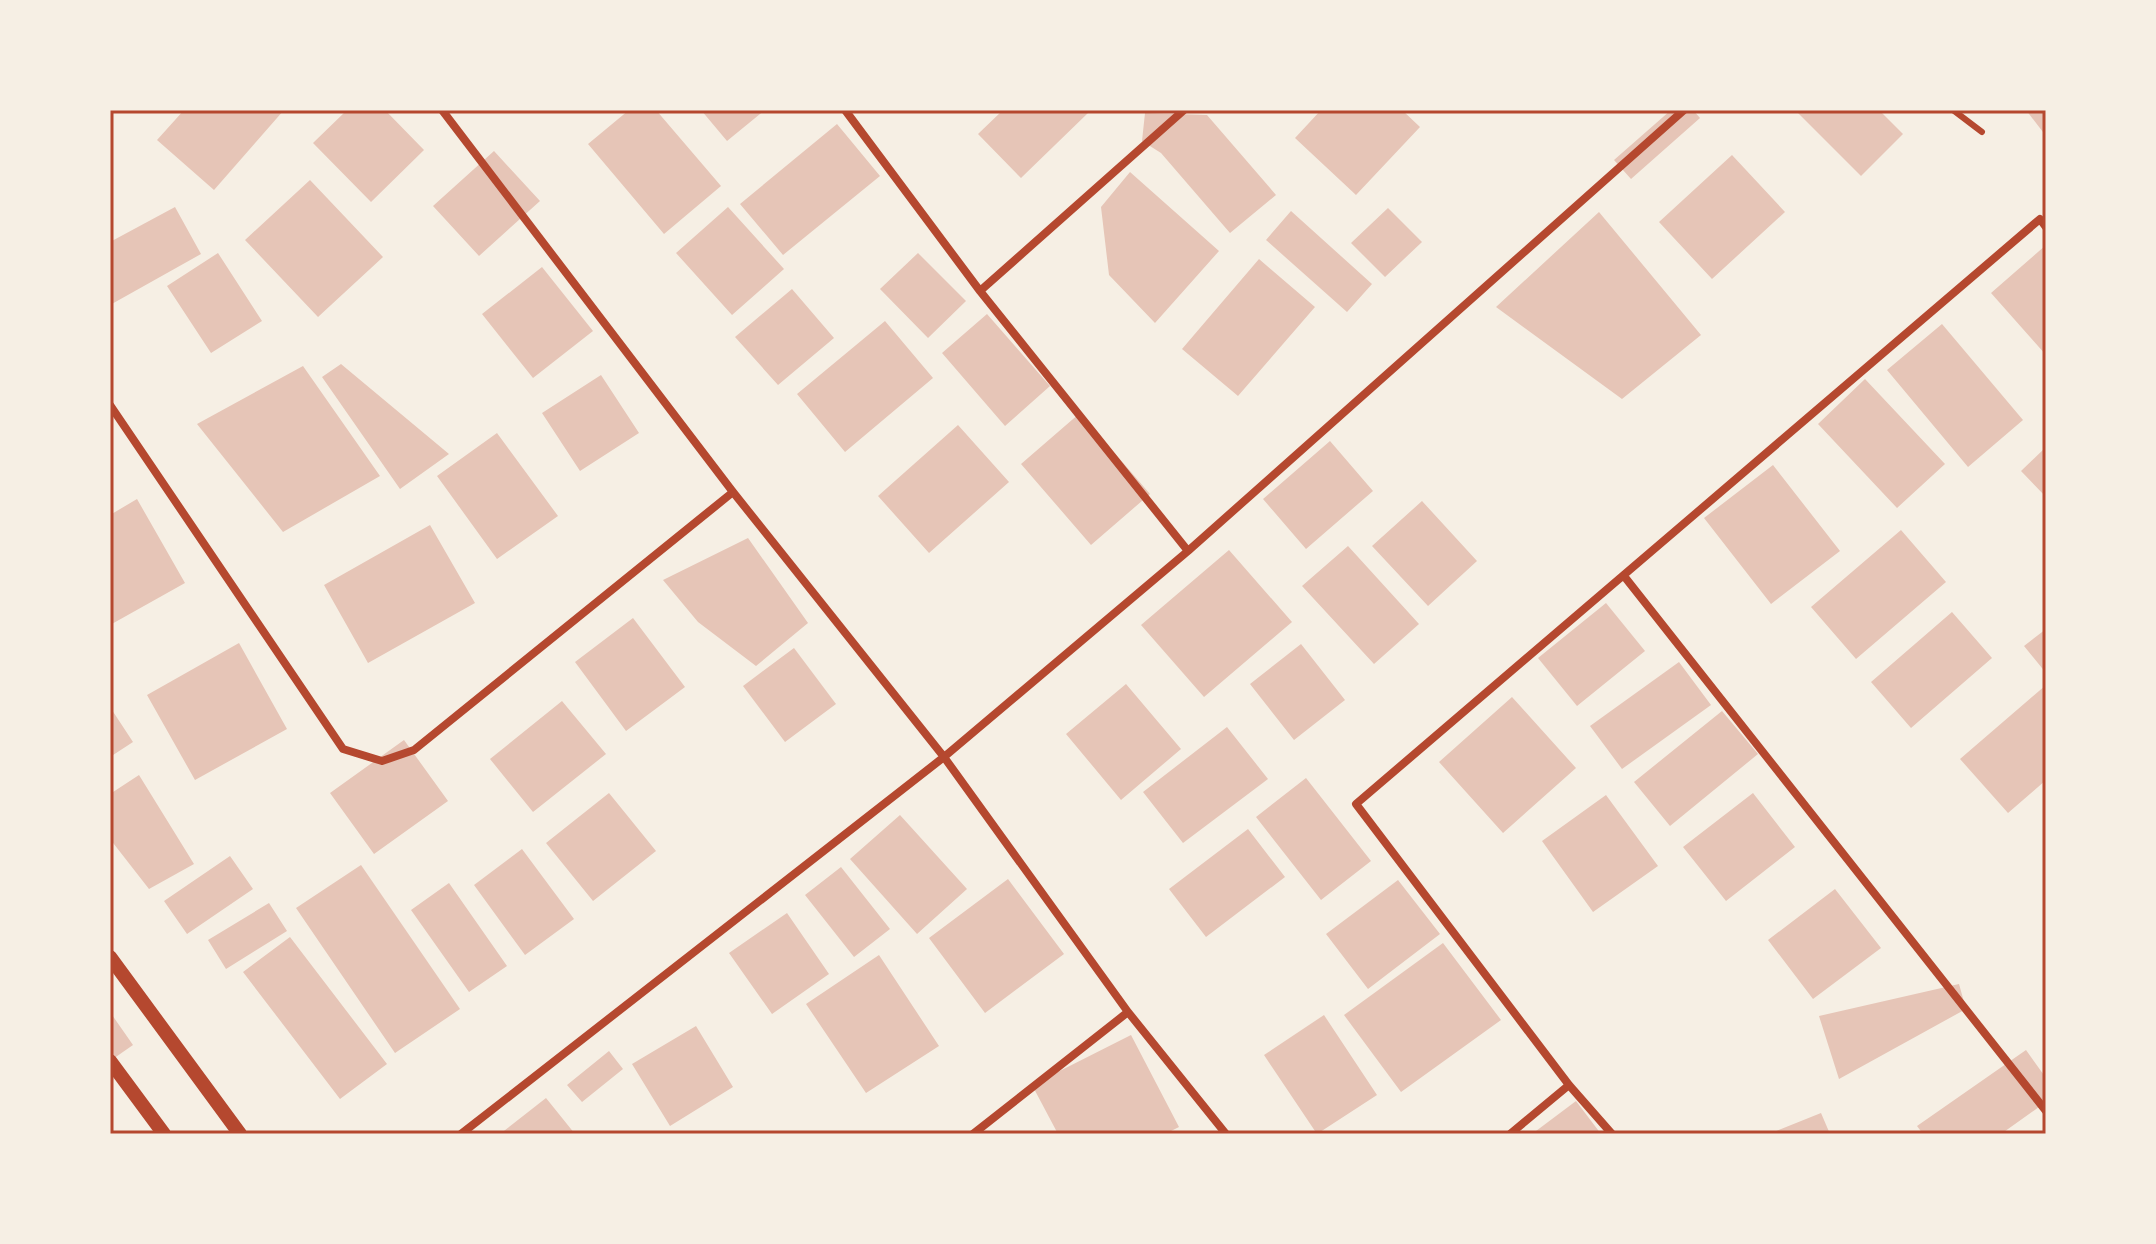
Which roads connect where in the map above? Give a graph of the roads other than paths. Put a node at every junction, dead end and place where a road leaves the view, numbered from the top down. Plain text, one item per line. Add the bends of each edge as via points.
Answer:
1 (442, 110) edge
2 (845, 110) edge
3 (1184, 110) edge
4 (1684, 110) edge
5 (1953, 110) edge
6 (1982, 132) dead end
7 (2046, 227) edge
8 (980, 291) junction
9 (110, 405) edge
10 (733, 492) junction
11 (1188, 551) junction
12 (1624, 576) junction
13 (944, 757) junction
14 (110, 957) edge
15 (1128, 1012) junction
16 (110, 1061) edge
17 (1569, 1085) junction
18 (2046, 1111) edge
19 (164, 1134) edge
20 (240, 1134) edge
21 (461, 1134) edge
22 (973, 1134) edge
23 (1226, 1134) edge
24 (1510, 1134) edge
25 (1612, 1134) edge

1 - 10 street
2 - 8 street
3 - 8 street
4 - 11 street
5 - 6 lane
7 - 12 street via 2040,219
8 - 11 street
9 - 10 street via 343,749 382,761 414,750
10 - 13 street
11 - 13 street
12 - 17 street via 1356,804
12 - 18 street
13 - 15 street
13 - 21 street
14 - 20 street
15 - 22 street
15 - 23 street
16 - 19 street
17 - 24 street
17 - 25 street

